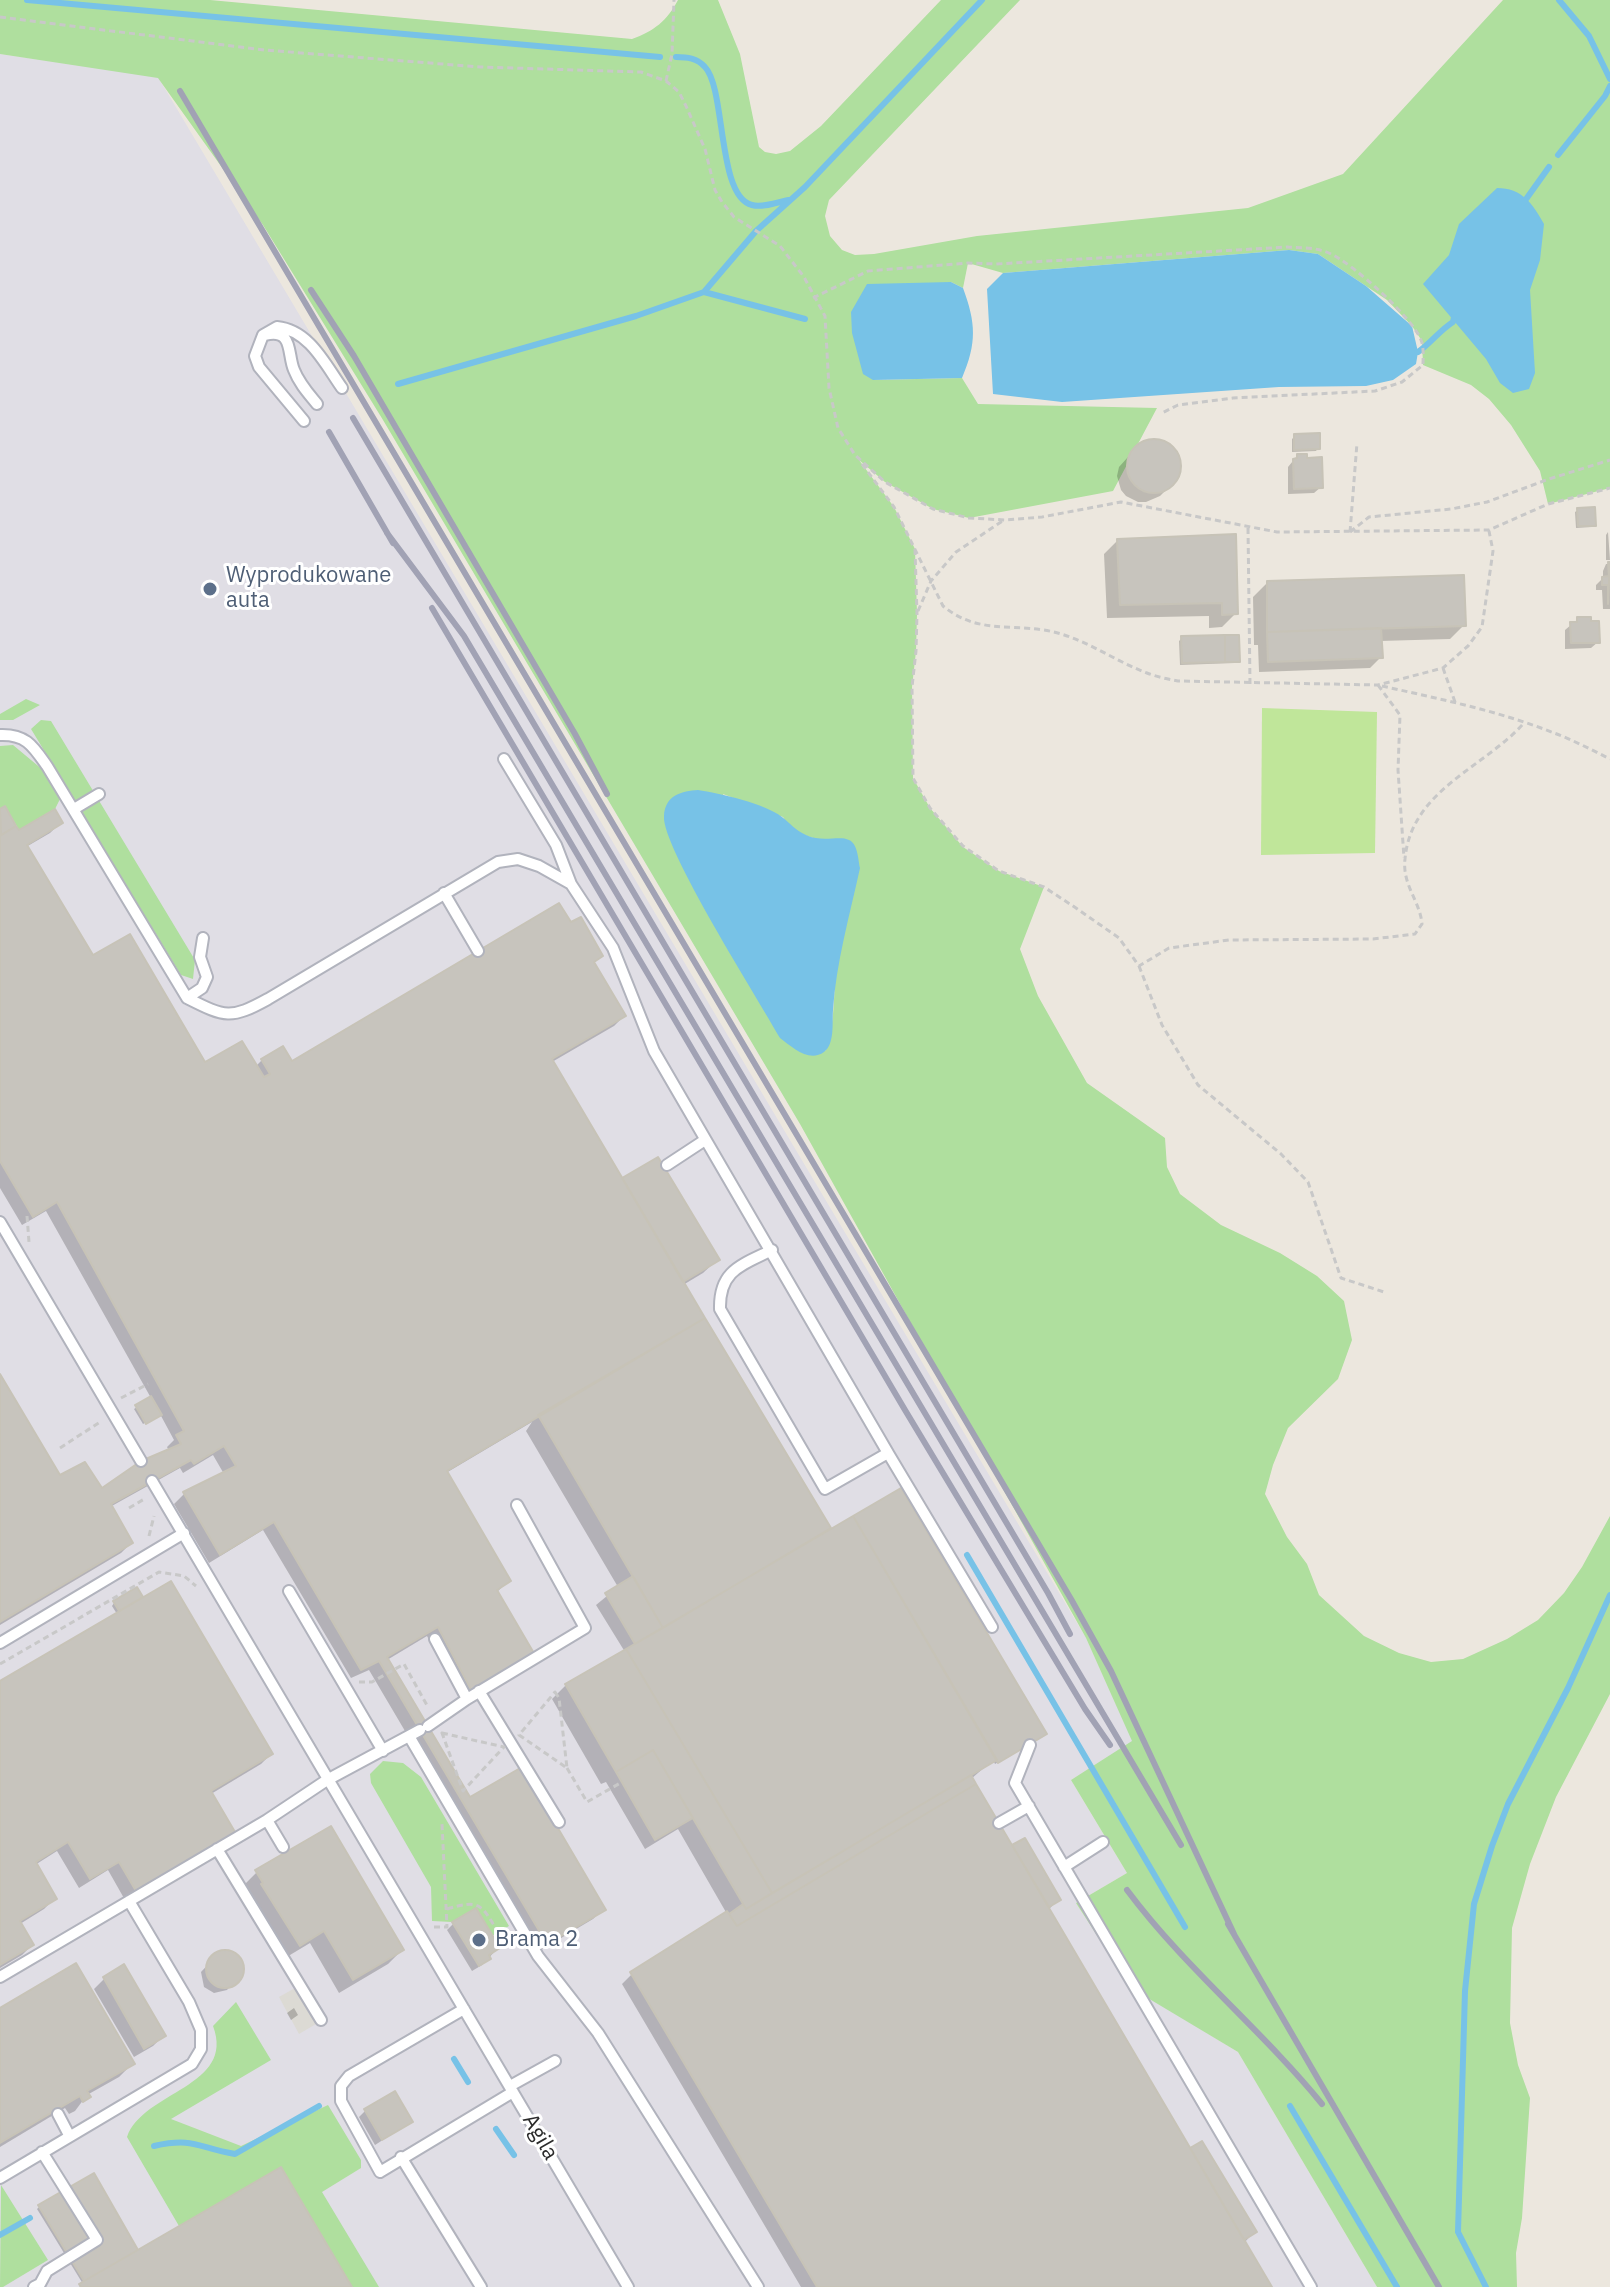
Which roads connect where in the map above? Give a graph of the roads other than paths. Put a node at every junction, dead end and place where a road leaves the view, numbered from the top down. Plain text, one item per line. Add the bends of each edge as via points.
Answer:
1 (263, 335) junction
2 (342, 388) dead end
3 (317, 404) dead end
4 (304, 421) dead end
5 (0, 735) edge
6 (504, 759) dead end
7 (99, 794) dead end
8 (74, 809) junction
9 (571, 884) junction
10 (444, 893) junction
11 (203, 938) dead end
12 (478, 951) dead end
13 (187, 998) junction
14 (705, 1140) junction
15 (667, 1165) dead end
16 (0, 1222) edge
17 (772, 1250) junction
18 (888, 1453) junction
19 (141, 1461) dead end
20 (152, 1481) dead end
21 (517, 1505) dead end
22 (184, 1533) junction
23 (289, 1591) dead end
24 (992, 1627) dead end
25 (435, 1639) dead end
26 (0, 1643) edge
27 (479, 1691) junction
28 (467, 1699) junction
29 (409, 1736) junction
30 (1030, 1745) dead end
31 (383, 1751) junction
32 (327, 1780) junction
33 (1029, 1806) junction
34 (267, 1820) junction
35 (559, 1822) dead end
36 (999, 1823) dead end
37 (1103, 1842) dead end
38 (283, 1847) dead end
39 (217, 1849) junction
40 (1064, 1867) junction
41 (129, 1901) junction
42 (0, 1977) edge
43 (464, 2009) junction
44 (321, 2020) dead end
45 (555, 2061) dead end
46 (512, 2089) junction
47 (58, 2114) dead end
48 (69, 2135) junction
49 (42, 2152) junction
50 (401, 2157) junction
51 (0, 2178) edge
52 (34, 2287) edge
53 (481, 2287) edge
54 (628, 2287) edge
55 (758, 2287) edge
56 (1311, 2287) edge

1 - 2 lane via 277,327 293,331 314,348
1 - 3 lane via 279,335 288,342 295,372
1 - 4 lane via 255,356 259,367
5 - 8 lane via 14,734 30,743
6 - 9 lane via 556,845
7 - 8 lane
8 - 13 lane
9 - 10 lane via 518,859 498,862
9 - 14 lane via 613,948 654,1051
10 - 12 lane
10 - 13 lane via 248,1010 232,1015
11 - 13 lane via 200,957 207,977
14 - 15 lane
14 - 17 lane
16 - 19 lane
17 - 18 lane
17 - 18 lane via 733,1269 719,1293 720,1309 825,1489
18 - 24 lane
20 - 22 lane, Agila
21 - 27 lane via 585,1628
22 - 26 lane
22 - 32 lane, Agila
23 - 31 lane
25 - 28 lane
27 - 28 lane
27 - 35 lane
28 - 29 lane
29 - 31 lane
29 - 55 lane via 538,1956 598,2033
30 - 33 lane via 1015,1783
31 - 32 lane
32 - 34 lane
32 - 43 lane, Agila
33 - 36 lane
33 - 40 lane
34 - 38 lane
34 - 39 lane
37 - 40 lane
39 - 41 lane
39 - 44 lane
40 - 56 lane
41 - 42 lane
41 - 48 lane via 189,2002 201,2030 201,2049 192,2064
43 - 46 lane, Agila
43 - 50 lane via 349,2076 341,2086 341,2101 380,2172
45 - 46 lane
46 - 50 lane
46 - 54 lane, Agila
47 - 48 lane
48 - 49 lane
49 - 51 lane
49 - 52 lane via 97,2240 47,2271
50 - 53 lane

